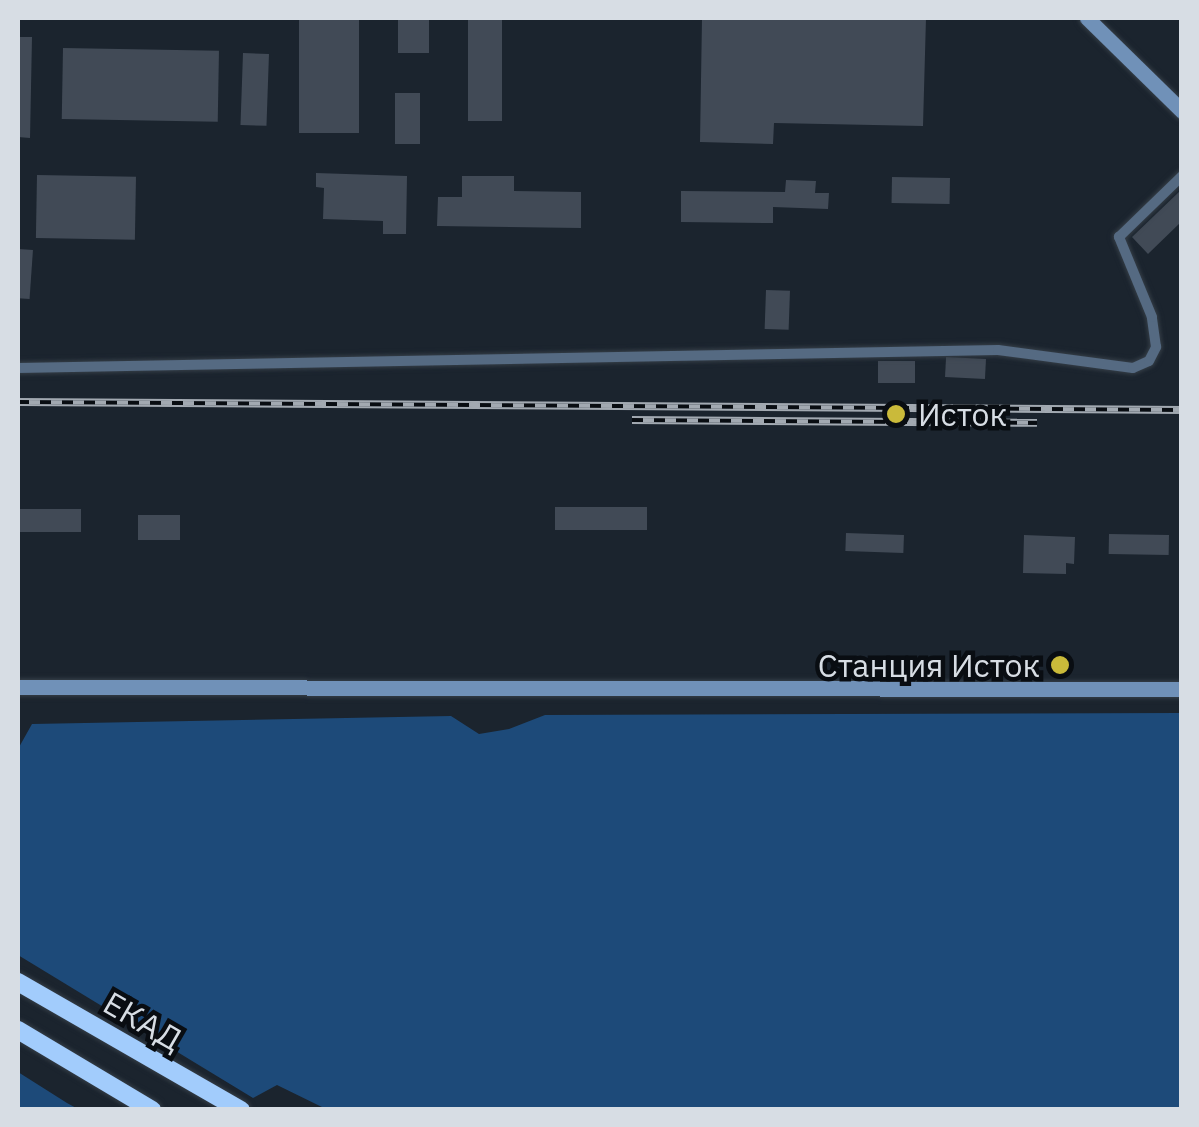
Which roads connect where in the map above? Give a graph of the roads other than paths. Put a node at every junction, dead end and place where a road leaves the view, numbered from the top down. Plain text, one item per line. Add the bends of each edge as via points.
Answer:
1 (1087, 18) edge
2 (1182, 111) edge
3 (1182, 176) edge
4 (18, 368) edge
5 (18, 687) edge
6 (1182, 688) edge
7 (18, 982) edge
8 (18, 1030) edge
9 (152, 1110) edge
10 (241, 1110) edge

1 - 2 main road
3 - 4 street via 1119,237 1152,317 1156,347 1133,368 988,350
5 - 6 main road
7 - 10 highway, ЕКАД
8 - 9 highway

